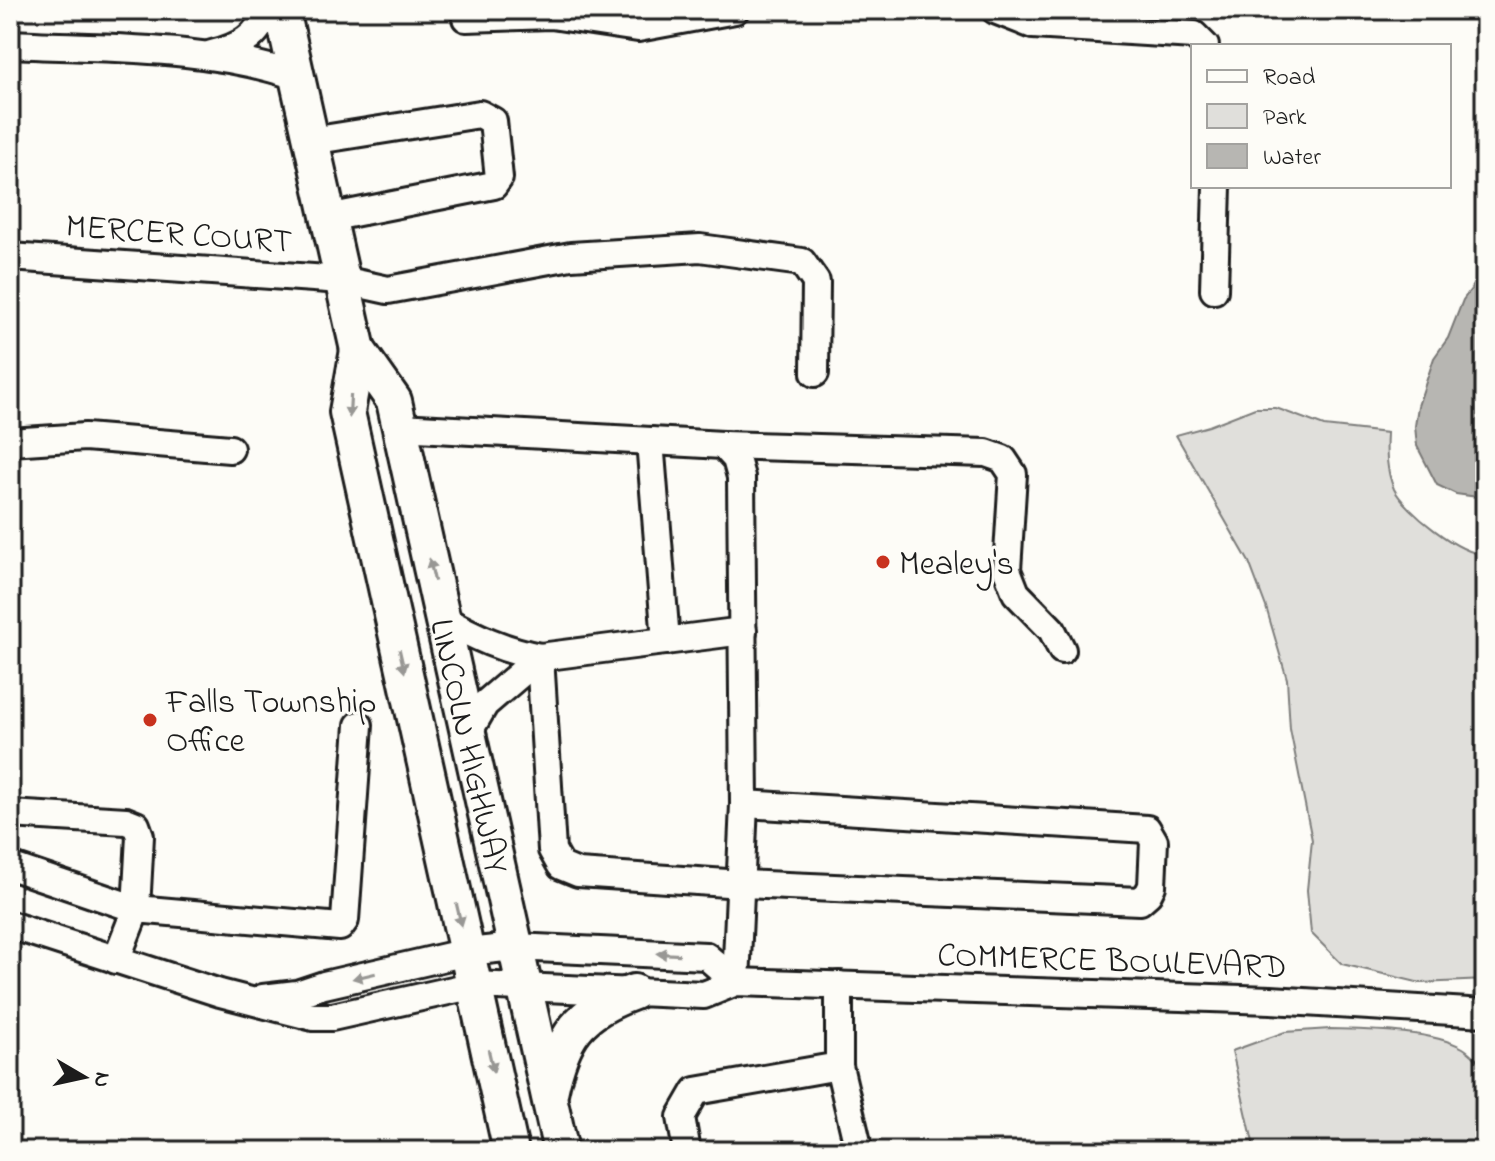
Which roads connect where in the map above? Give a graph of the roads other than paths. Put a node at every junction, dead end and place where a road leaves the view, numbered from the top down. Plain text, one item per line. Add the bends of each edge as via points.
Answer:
1 (267, 10) edge
2 (282, 10) edge
3 (464, 10) edge
4 (735, 10) edge
5 (995, 10) edge
6 (10, 44) edge
7 (1203, 44) edge
8 (208, 55) junction
9 (296, 76) junction
10 (311, 141) junction
11 (1217, 188) edge
12 (328, 218) junction
13 (10, 257) edge
14 (342, 280) junction
15 (1214, 290) dead end
16 (358, 350) junction
17 (815, 373) dead end
18 (400, 427) junction
19 (650, 441) junction
20 (10, 442) edge
21 (723, 445) junction
22 (230, 449) dead end
23 (443, 619) junction
24 (743, 631) junction
25 (666, 641) junction
26 (1062, 650) dead end
27 (540, 657) junction
28 (359, 725) dead end
29 (468, 733) junction
30 (744, 804) junction
31 (10, 814) edge
32 (10, 866) edge
33 (742, 884) junction
34 (136, 909) junction
35 (10, 925) edge
36 (515, 947) junction
37 (116, 960) junction
38 (471, 968) junction
39 (736, 982) junction
40 (839, 985) junction
41 (524, 986) junction
42 (634, 992) junction
43 (1485, 1013) edge
44 (839, 1066) junction
45 (549, 1097) junction
46 (511, 1151) edge
47 (561, 1151) edge
48 (687, 1151) edge
49 (859, 1151) edge

1 - 8 street via 257,32 244,43
2 - 9 main road, LINCOLN HIGHWAY
3 - 4 street via 466,18 551,15 638,28
5 - 7 street via 1033,25 1194,35
6 - 8 street
8 - 9 street
9 - 10 main road, LINCOLN HIGHWAY
10 - 12 main road, LINCOLN HIGHWAY
10 - 12 street via 480,114 493,121 499,178 494,185
11 - 15 street
12 - 14 main road, LINCOLN HIGHWAY
13 - 14 street, MERCER COURT
14 - 16 main road, LINCOLN HIGHWAY
14 - 17 street, MERCER COURT via 388,290 571,256 700,248 802,262 816,282
16 - 18 main road, LINCOLN HIGHWAY via 394,401
16 -> 38 main road, LINCOLN HIGHWAY via 347,412
18 - 19 street
23 -> 18 main road, LINCOLN HIGHWAY
19 - 21 street
19 - 25 street
20 - 22 street via 85,437
21 - 24 street via 736,459 741,477
21 - 26 street via 986,453 1003,459 1013,474 1007,570 1016,593 1052,630
23 - 27 street via 499,647
23 - 29 main road, LINCOLN HIGHWAY
24 - 25 street
24 - 30 street
25 - 27 street
27 - 29 street via 485,704
27 - 33 street via 552,850 561,866 578,873
28 - 34 street via 345,920 340,927
29 - 36 main road, LINCOLN HIGHWAY
30 - 33 street
30 - 33 street via 1147,829 1154,841 1152,886 1140,901
31 - 34 street via 136,825
32 - 34 street
33 - 39 street
34 - 37 street
35 - 37 street
36 - 38 street
39 -> 36 street via 706,956
36 - 41 main road, LINCOLN HIGHWAY
37 - 38 street via 247,999
38 - 41 street, COMMERCE BOULEVARD
38 -> 46 main road, LINCOLN HIGHWAY
39 - 40 street, COMMERCE BOULEVARD
39 - 42 street, COMMERCE BOULEVARD via 704,995
40 - 43 street, COMMERCE BOULEVARD
40 - 44 street
41 - 42 street, COMMERCE BOULEVARD
41 - 45 main road, LINCOLN HIGHWAY
42 - 45 main road via 595,1008 578,1024 556,1065
44 - 48 street via 696,1091 681,1117
44 - 49 street
45 - 47 main road, LINCOLN HIGHWAY

